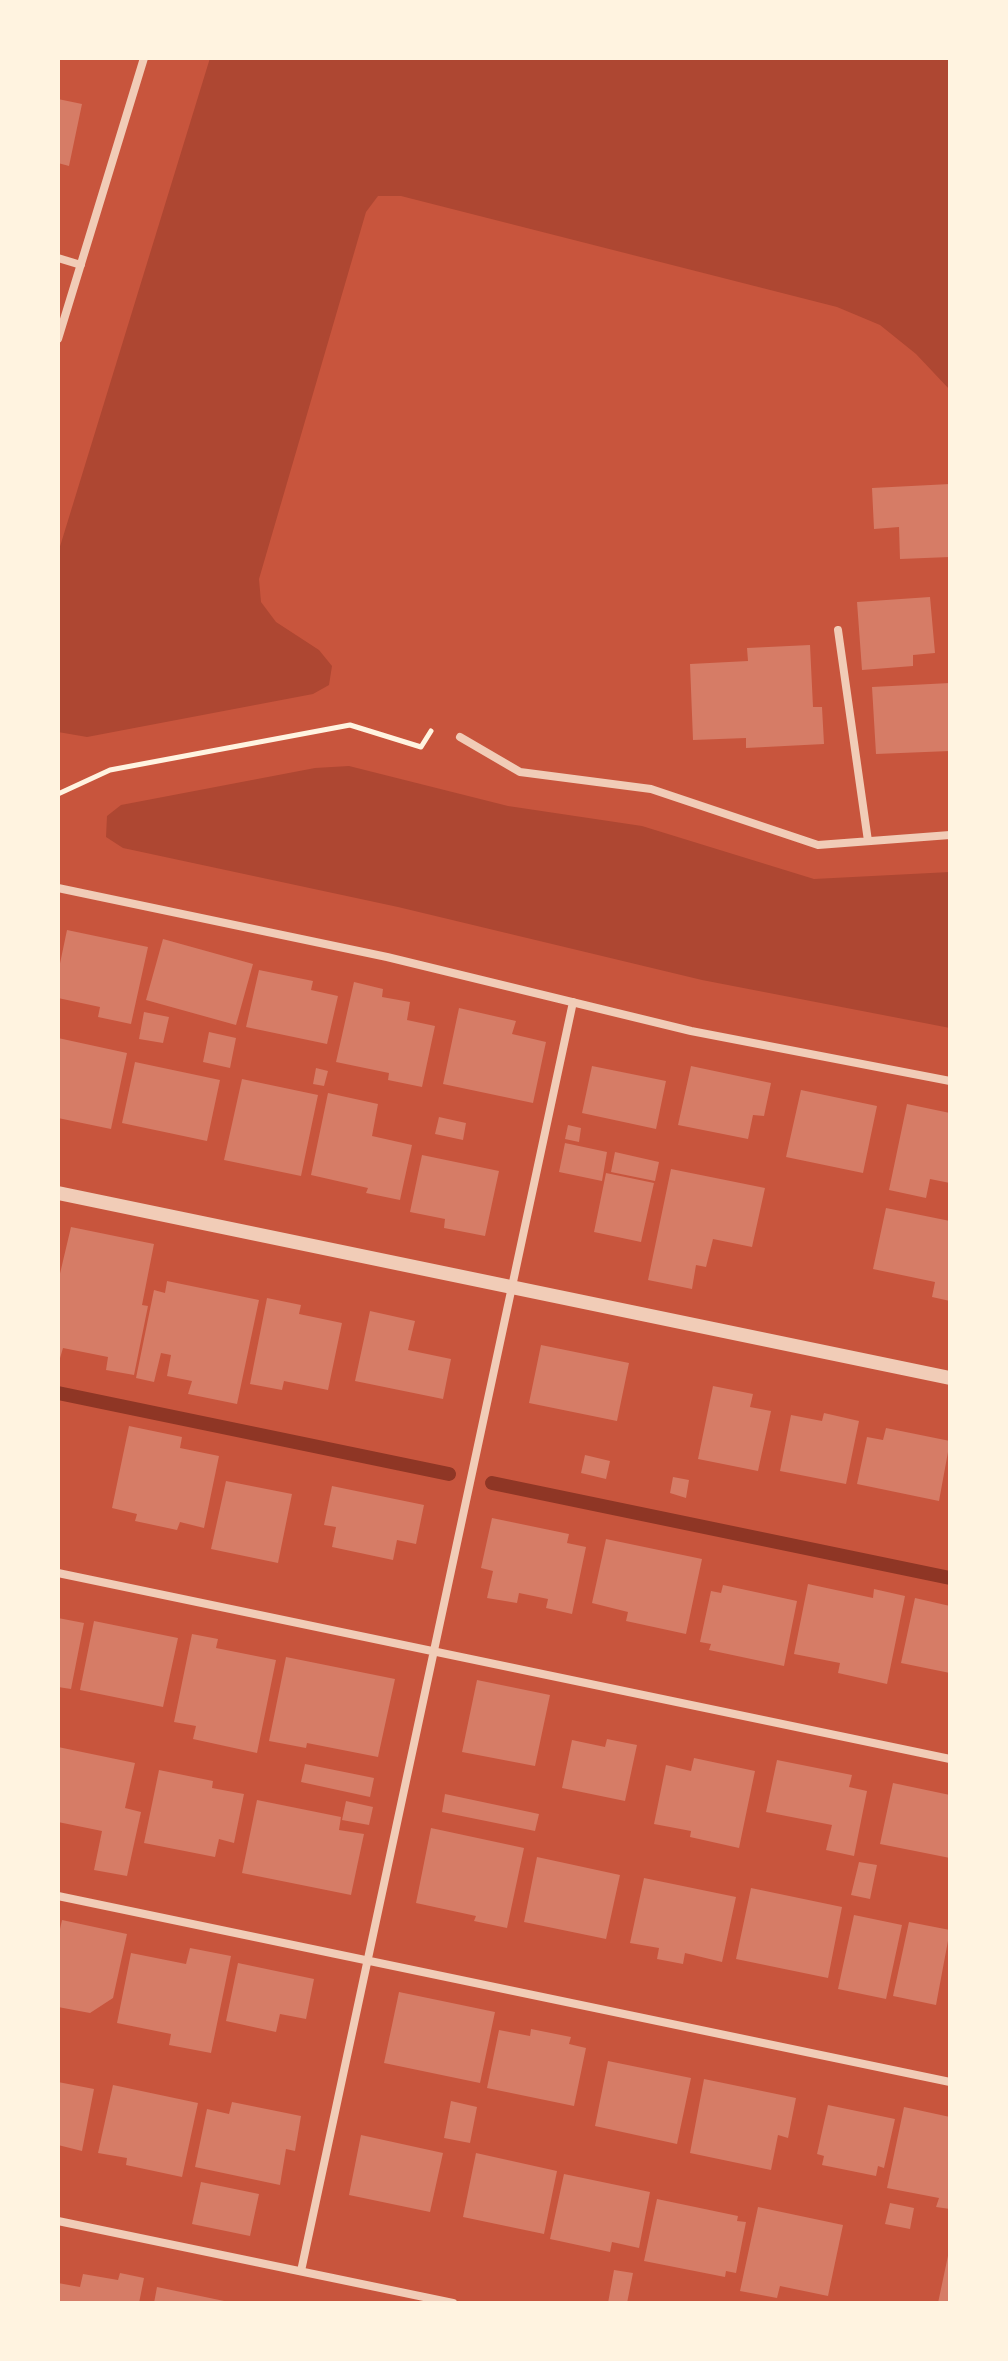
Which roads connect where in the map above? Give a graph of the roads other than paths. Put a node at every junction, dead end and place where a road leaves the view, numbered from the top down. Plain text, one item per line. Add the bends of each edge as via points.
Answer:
1 (144, 58) edge
2 (58, 258) edge
3 (81, 265) junction
4 (58, 339) edge
5 (838, 630) dead end
6 (460, 737) dead end
7 (950, 835) edge
8 (868, 841) junction
9 (58, 888) edge
10 (573, 1002) junction
11 (950, 1081) edge
12 (58, 1193) edge
13 (512, 1287) junction
14 (950, 1378) edge
15 (58, 1573) edge
16 (433, 1651) junction
17 (950, 1759) edge
18 (58, 1896) edge
19 (367, 1961) junction
20 (950, 2082) edge
21 (58, 2221) edge
22 (301, 2271) junction
23 (453, 2303) edge

1 - 3 street
2 - 3 street
3 - 4 street
5 - 8 street
6 - 8 street via 520,772 651,789 818,845
7 - 8 street
9 - 10 street
10 - 11 street via 691,1031
10 - 13 street
12 - 13 street
13 - 14 street
13 - 16 street
15 - 16 street
16 - 17 street
16 - 19 street
18 - 19 street
19 - 20 street
19 - 22 street
21 - 22 street
22 - 23 street

